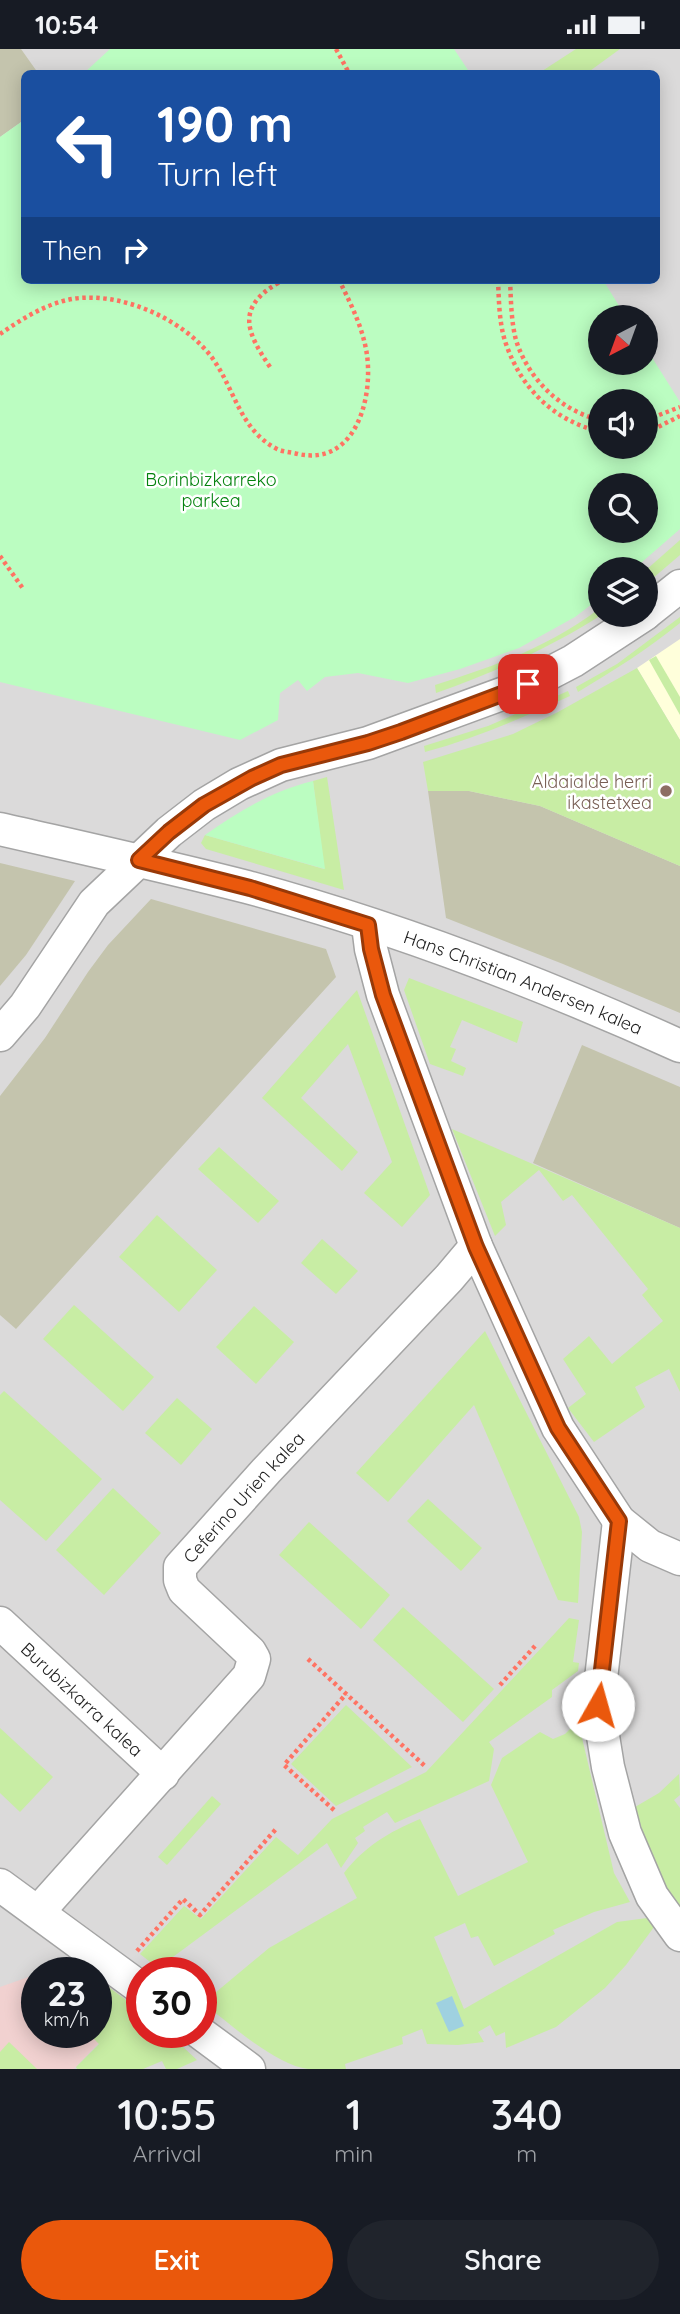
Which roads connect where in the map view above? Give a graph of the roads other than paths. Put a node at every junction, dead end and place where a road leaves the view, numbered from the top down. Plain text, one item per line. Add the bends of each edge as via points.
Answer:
1 (680, 586) edge
2 (658, 604) edge
3 (625, 627) edge
4 (0, 829) edge
5 (139, 860) junction
6 (368, 925) junction
7 (0, 1035) edge
8 (680, 1046) edge
9 (476, 1247) junction
10 (619, 1521) junction
11 (680, 1559) edge
12 (0, 1623) edge
13 (163, 1774) junction
14 (0, 1885) edge
15 (38, 1912) junction
16 (680, 1935) edge
17 (126, 1977) edge
18 (217, 2045) edge
19 (249, 2069) edge

1 - 2 street
3 - 5 street via 528,684 368,743 281,765 239,784 204,805
4 - 5 street, Hans Christian Andersen kalea
5 - 6 street, Hans Christian Andersen kalea
5 - 7 street via 94,903 25,1006
6 - 8 street, Hans Christian Andersen kalea via 473,961
6 - 9 street via 383,995
9 - 10 street via 558,1428
9 - 13 street, Ceferino Urien kalea via 180,1567 184,1590 254,1659 249,1676
10 - 11 street via 650,1546
10 - 16 street via 598,1705 625,1833 652,1896
12 - 13 street, Burubizkarra kalea
13 - 15 street, Ceferino Urien kalea
14 - 15 street
15 - 17 street
18 - 19 street

